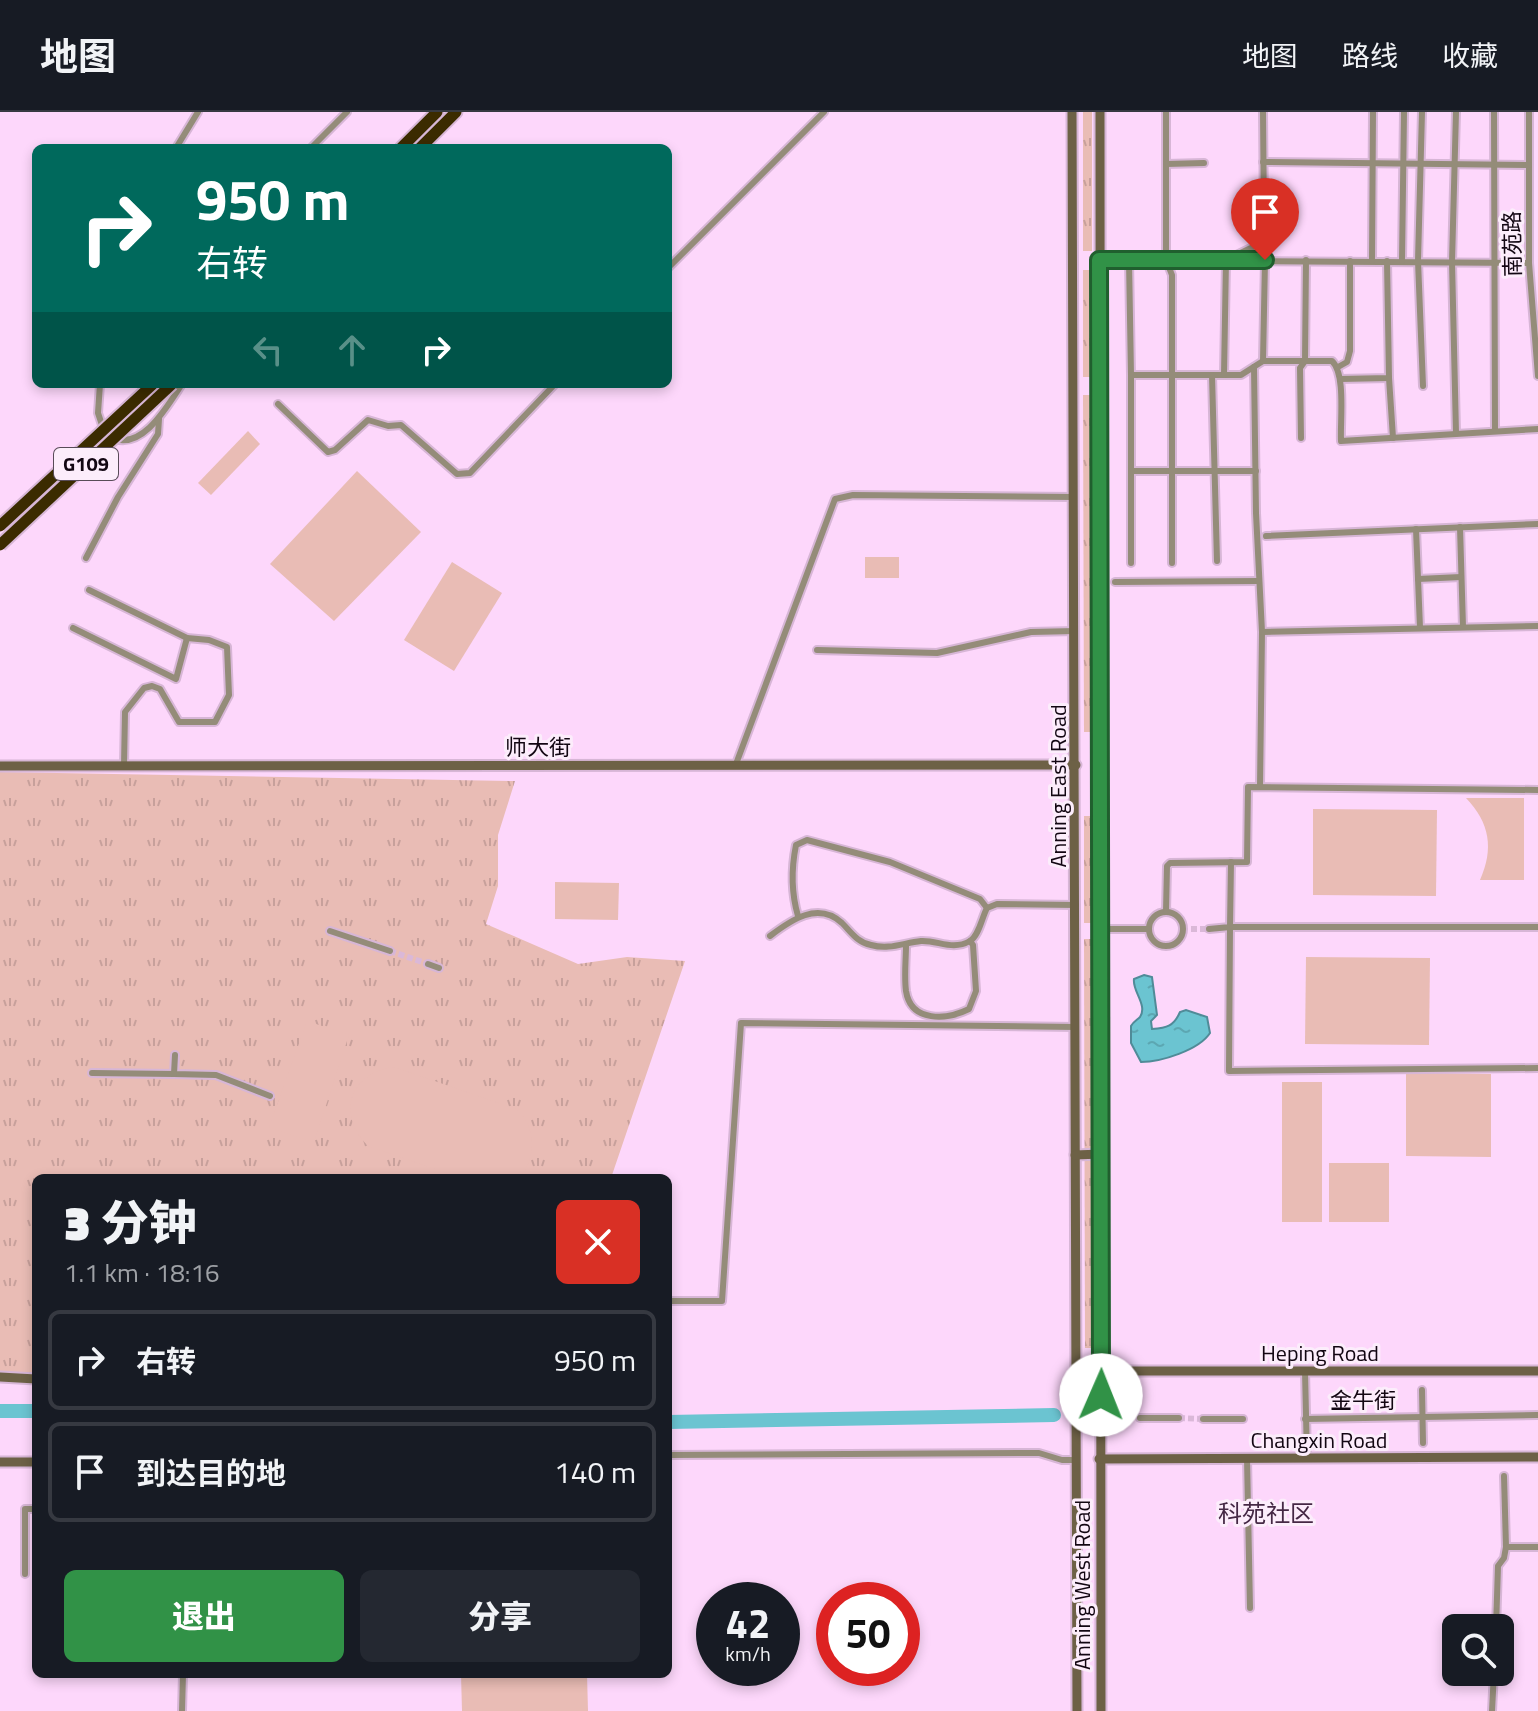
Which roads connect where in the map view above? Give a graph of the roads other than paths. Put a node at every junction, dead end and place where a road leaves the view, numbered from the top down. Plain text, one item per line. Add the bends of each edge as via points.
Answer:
1 (198, 112) edge
2 (347, 112) edge
3 (437, 112) edge
4 (458, 112) edge
5 (824, 112) edge
6 (1072, 112) edge
7 (1100, 112) edge
8 (1166, 112) edge
9 (1263, 112) edge
10 (1373, 112) edge
11 (1404, 112) edge
12 (1422, 112) edge
13 (1456, 112) edge
14 (1494, 112) edge
15 (1529, 112) edge
16 (178, 144) edge
17 (315, 144) edge
18 (405, 144) edge
19 (426, 144) edge
20 (1529, 155) junction
21 (1538, 156) edge
22 (1263, 162) junction
23 (1204, 163) dead end
24 (1373, 163) junction
25 (1166, 164) junction
26 (1403, 164) junction
27 (1421, 164) junction
28 (1454, 164) junction
29 (1494, 165) junction
30 (1529, 165) junction
31 (1099, 260) junction
32 (1129, 260) junction
33 (1166, 260) junction
34 (1226, 260) junction
35 (1265, 260) junction
36 (1306, 260) junction
37 (1350, 261) junction
38 (1372, 261) junction
39 (1387, 261) junction
40 (1402, 261) junction
41 (1418, 261) junction
42 (1452, 262) junction
43 (1493, 262) junction
44 (1529, 263) junction
45 (672, 264) edge
46 (1263, 361) junction
47 (1305, 361) junction
48 (1254, 367) junction
49 (1338, 367) junction
50 (1131, 375) junction
51 (1172, 375) junction
52 (1212, 375) junction
53 (1224, 375) junction
54 (1538, 376) edge
55 (1389, 378) junction
56 (1340, 379) junction
57 (1423, 386) dead end
58 (100, 388) edge
59 (149, 388) edge
60 (168, 388) edge
61 (179, 388) edge
62 (551, 388) edge
63 (278, 404) dead end
64 (159, 419) junction
65 (1538, 429) edge
66 (1495, 430) junction
67 (1456, 433) junction
68 (1301, 438) dead end
69 (1393, 438) junction
70 (1131, 471) junction
71 (1172, 471) junction
72 (1214, 471) junction
73 (1256, 471) junction
74 (1074, 497) junction
75 (1538, 524) edge
76 (0, 526) edge
77 (1460, 527) junction
78 (1416, 529) junction
79 (1266, 536) dead end
80 (0, 545) edge
81 (86, 558) dead end
82 (1217, 561) dead end
83 (1131, 563) dead end
84 (1172, 563) dead end
85 (1461, 577) junction
86 (1418, 579) junction
87 (1259, 581) junction
88 (1115, 582) dead end
89 (89, 590) dead end
90 (1538, 626) edge
91 (1463, 627) junction
92 (73, 628) dead end
93 (1420, 628) junction
94 (1075, 631) junction
95 (1262, 632) junction
96 (187, 638) junction
97 (817, 650) dead end
98 (736, 764) junction
99 (1076, 765) junction
100 (0, 766) edge
101 (124, 766) junction
102 (1260, 787) junction
103 (1538, 790) edge
104 (1231, 862) junction
105 (1076, 905) junction
106 (987, 908) junction
107 (1166, 912) junction
108 (798, 916) junction
109 (1230, 927) junction
110 (1538, 927) edge
111 (1101, 929) junction
112 (1149, 929) junction
113 (1209, 929) tunnel mouth
114 (330, 931) dead end
115 (770, 936) dead end
116 (970, 941) junction
117 (906, 945) junction
118 (390, 951) tunnel mouth
119 (428, 964) tunnel mouth
120 (439, 968) dead end
121 (1076, 1027) junction
122 (175, 1055) dead end
123 (1538, 1068) edge
124 (92, 1073) dead end
125 (174, 1074) junction
126 (270, 1096) dead end
127 (1101, 1154) junction
128 (1075, 1155) junction
129 (672, 1301) edge
130 (1102, 1371) junction
131 (1305, 1371) junction
132 (1538, 1371) edge
133 (0, 1377) edge
134 (32, 1379) edge
135 (1422, 1390) dead end
136 (1537, 1415) edge
137 (1140, 1418) dead end
138 (1179, 1418) tunnel mouth
139 (1422, 1418) junction
140 (1203, 1419) tunnel mouth
141 (1243, 1419) dead end
142 (1305, 1419) junction
143 (1423, 1443) dead end
144 (672, 1455) edge
145 (1538, 1457) edge
146 (1247, 1458) junction
147 (1307, 1458) junction
148 (1099, 1459) junction
149 (1075, 1460) junction
150 (0, 1462) edge
151 (32, 1462) edge
152 (1504, 1476) dead end
153 (32, 1509) edge
154 (1506, 1547) junction
155 (1538, 1547) edge
156 (25, 1574) dead end
157 (1250, 1608) dead end
158 (1496, 1614) edge
159 (183, 1678) edge
160 (1493, 1686) edge
161 (182, 1711) edge
162 (1077, 1711) edge
163 (1101, 1711) edge
164 (1492, 1711) edge

1 - 16 street
2 - 17 street
3 - 18 highway
4 - 19 highway
5 - 45 street
6 - 74 main road, Anning East Road
7 - 31 main road, Anning East Road
8 - 25 street
9 - 22 street
10 - 24 street
11 - 26 street
12 - 27 street
13 - 28 street
14 - 29 street
15 - 20 street, 南苑路
20 - 21 street
20 - 30 street, 南苑路
22 - 24 street
22 - 34 street via 1264,220 1255,246
23 - 25 street
24 - 26 street
24 - 38 street
25 - 33 street
26 - 27 street
26 - 40 street
27 - 28 street
27 - 41 street
28 - 29 street
28 - 42 street
29 - 30 street
29 - 43 street
30 - 44 street, 南苑路
31 - 32 street
31 - 111 main road, Anning East Road
32 - 33 street
32 - 50 street
33 - 34 street
33 - 51 street via 1172,275
34 - 35 street
34 - 53 street
35 - 36 street
35 - 46 street
36 - 37 street
36 - 47 street
37 - 38 street
37 - 49 street via 1350,351 1347,362
38 - 39 street
39 - 40 street
39 - 55 street
40 - 41 street
41 - 42 street
41 - 57 street
42 - 43 street
42 - 67 street
43 - 44 street
43 - 66 street
44 - 54 street, 南苑路
46 - 47 street
46 - 48 street
47 - 49 street via 1332,361
47 - 68 street via 1300,368
48 - 53 street via 1241,375
48 - 73 street
49 - 56 street
50 - 51 street
50 - 70 street
51 - 52 street
51 - 71 street
52 - 53 street
52 - 72 street
55 - 56 street
55 - 69 street
56 - 69 street via 1341,441
58 - 64 street via 100,426 108,437 132,438
59 - 76 highway, G109, bridge
60 - 80 highway, G109, bridge
61 - 64 street
62 - 63 street via 470,473 457,474 401,425 368,420 328,452
64 - 81 street via 158,434
65 - 66 street
66 - 67 street
67 - 69 street
70 - 71 street
70 - 83 street
71 - 72 street
71 - 84 street
72 - 73 street
72 - 82 street
73 - 87 street
74 - 94 main road, Anning East Road
74 - 98 street via 835,499
75 - 77 street
77 - 78 street
77 - 85 street
78 - 79 street
78 - 86 street
85 - 86 street
85 - 91 street
86 - 93 street
87 - 88 street
87 - 95 street
89 - 96 street
90 - 91 street
91 - 93 street
92 - 96 street via 176,679
93 - 95 street
94 - 97 street via 1031,632 937,653
94 - 99 main road, Anning East Road
95 - 102 street
96 - 101 street via 227,647 229,695 215,722 179,722 160,689 144,688 125,712
98 - 99 main road, 师大街
98 - 101 main road, 师大街
99 - 105 main road, Anning East Road
100 - 101 main road, 师大街
102 - 103 street
102 - 104 street via 1248,787 1247,862
104 - 107 street via 1170,863
104 - 109 street
105 - 106 street
105 - 121 main road, Anning East Road
106 - 108 street via 980,899 890,862 807,840 796,845 793,857
106 - 116 street
107 - 112 street via 1154,917
107 - 112 street via 1188,929 1179,942 1166,947 1154,942
108 - 115 street
108 - 117 street via 831,916 869,945
109 - 110 street
109 - 113 street
109 - 123 street via 1229,1071
111 - 112 street
111 - 127 main road, Anning East Road
114 - 118 street
116 - 117 street
116 - 117 street via 976,991 969,1009 931,1018 915,1009 906,994
119 - 120 street
121 - 128 main road, Anning East Road
121 - 129 street via 741,1023 722,1301
122 - 125 street
124 - 125 street
125 - 126 street via 216,1075
127 - 128 main road
127 - 130 main road, Anning East Road
128 - 149 main road, Anning East Road
130 - 131 main road, Heping Road
130 - 148 main road, Anning East Road
131 - 132 main road, Heping Road
131 - 142 street, 金牛街
133 - 134 main road
135 - 139 street, 金牛街
136 - 139 street, 金牛街
137 - 138 street
139 - 142 street, 金牛街
139 - 143 street, 金牛街
140 - 141 street
142 - 147 street, 金牛街
144 - 149 street via 1039,1453
145 - 147 main road, Changxin Road
146 - 147 main road, Changxin Road
146 - 148 main road, Changxin Road
146 - 157 street
148 - 163 main road, Anning West Road
149 - 162 main road, Anning West Road
150 - 151 main road
152 - 154 street
153 - 156 street via 25,1509
154 - 155 street
154 - 158 street via 1498,1566
159 - 161 street
160 - 164 street

